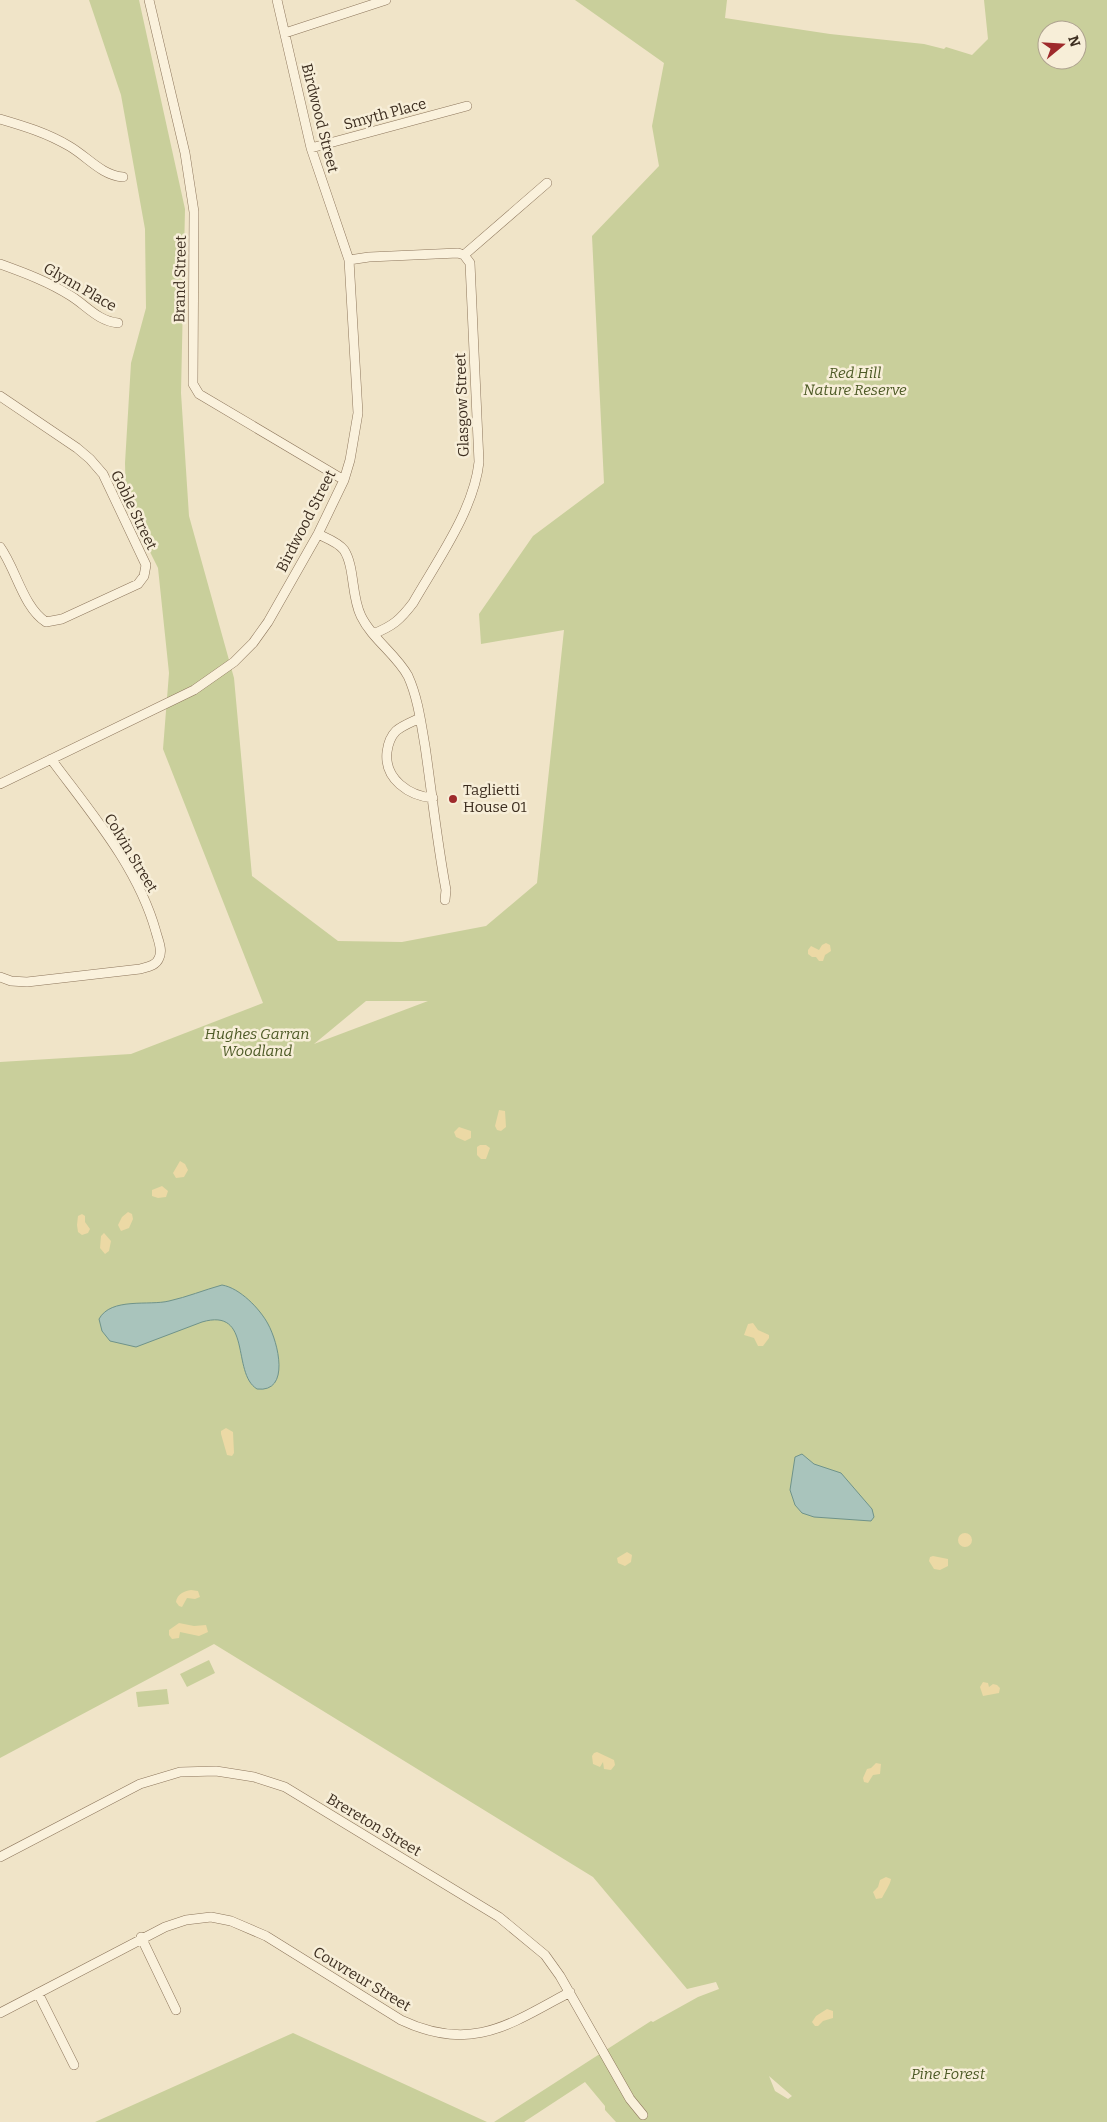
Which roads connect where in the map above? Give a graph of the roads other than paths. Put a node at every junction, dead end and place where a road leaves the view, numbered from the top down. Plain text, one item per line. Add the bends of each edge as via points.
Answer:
1 (149, 0) edge
2 (277, 0) edge
3 (386, 0) edge
4 (285, 33) junction
5 (466, 106) dead end
6 (0, 119) edge
7 (311, 148) junction
8 (123, 177) dead end
9 (547, 183) dead end
10 (464, 255) junction
11 (349, 260) junction
12 (0, 264) edge
13 (118, 323) dead end
14 (0, 396) edge
15 (344, 480) junction
16 (318, 534) junction
17 (0, 547) edge
18 (373, 634) junction
19 (420, 718) junction
20 (51, 759) junction
21 (0, 784) edge
22 (433, 798) junction
23 (445, 900) dead end
24 (0, 977) edge
25 (0, 1857) edge
26 (141, 1938) junction
27 (570, 1992) junction
28 (38, 1993) junction
29 (176, 2010) dead end
30 (0, 2013) edge
31 (74, 2065) dead end
32 (643, 2115) dead end

1 - 15 street, Brand Street via 185,153 194,212 192,384 199,394
2 - 4 street, Birdwood Street
3 - 4 street
4 - 7 street, Birdwood Street
5 - 7 street, Smyth Place
6 - 8 street via 50,136 105,172
7 - 11 street, Birdwood Street
9 - 10 street
10 - 11 street
10 - 18 street, Glasgow Street via 470,263 477,480 469,504 413,603 392,626
11 - 15 street, Birdwood Street via 358,413
12 - 13 street, Glynn Place via 28,273 73,298 96,316
14 - 17 street, Goble Street via 90,459 103,474 146,569 138,584 62,619 46,622 31,607
15 - 16 street, Birdwood Street
16 - 18 street via 344,549 361,616
16 - 20 street, Birdwood Street via 268,622 253,644 234,662 194,690
18 - 19 street via 407,675
19 - 22 street
19 - 22 street via 396,731 389,741 388,770 395,781 408,791 420,797
20 - 21 street, Birdwood Street
20 - 24 street, Colvin Street via 103,830 139,887 153,919 160,946 159,958 151,966 130,970 27,982
22 - 23 street
25 - 27 street, Brereton Street via 140,1784 180,1772 216,1771 254,1777 284,1787 498,1917 545,1955
26 - 27 street, Couvreur Street via 186,1920 211,1917 231,1921 266,1936 401,2020 436,2033 461,2036 489,2033
26 - 28 street, Couvreur Street
26 - 29 street
27 - 32 street, Brereton Street via 630,2099
28 - 30 street, Couvreur Street
28 - 31 street

